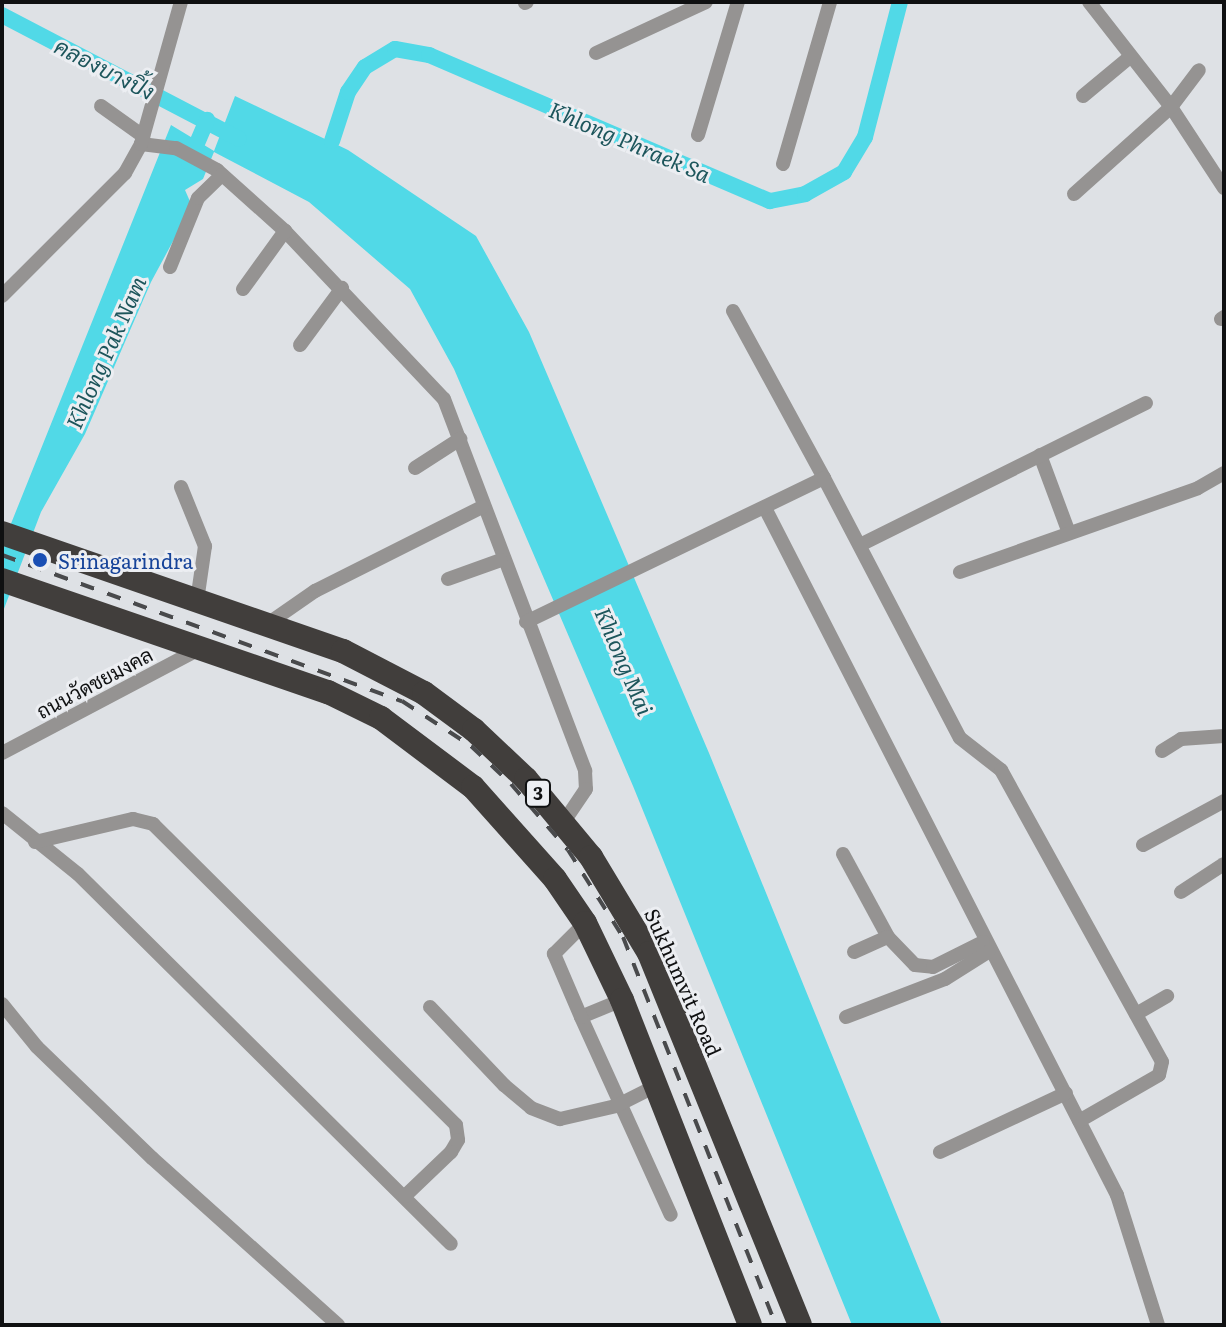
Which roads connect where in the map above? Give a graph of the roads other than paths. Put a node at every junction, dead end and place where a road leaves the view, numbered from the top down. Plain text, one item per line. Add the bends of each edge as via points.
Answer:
1 (181, 2) edge
2 (706, 2) edge
3 (738, 2) edge
4 (830, 2) edge
5 (1089, 2) edge
6 (596, 53) dead end
7 (1131, 56) junction
8 (1199, 70) dead end
9 (1083, 96) dead end
10 (101, 106) dead end
11 (1171, 107) junction
12 (698, 135) dead end
13 (145, 138) junction
14 (783, 164) dead end
15 (220, 172) junction
16 (1224, 188) edge
17 (1074, 194) dead end
18 (285, 231) junction
19 (170, 267) dead end
20 (342, 288) junction
21 (243, 289) dead end
22 (2, 296) edge
23 (733, 311) dead end
24 (300, 345) dead end
25 (1146, 403) dead end
26 (460, 439) junction
27 (1040, 455) junction
28 (415, 468) dead end
29 (1224, 473) edge
30 (824, 478) junction
31 (181, 487) dead end
32 (482, 507) junction
33 (765, 508) junction
34 (2, 533) edge
35 (1069, 533) junction
36 (862, 544) junction
37 (501, 560) junction
38 (960, 572) dead end
39 (448, 579) dead end
40 (2, 580) edge
41 (197, 601) junction
42 (526, 622) junction
43 (266, 625) junction
44 (205, 646) junction
45 (1224, 736) edge
46 (1162, 751) dead end
47 (2, 753) edge
48 (1224, 801) edge
49 (2, 813) edge
50 (564, 822) junction
51 (35, 842) junction
52 (1143, 845) dead end
53 (843, 854) dead end
54 (1224, 864) edge
55 (1181, 892) dead end
56 (585, 923) junction
57 (888, 937) junction
58 (985, 947) junction
59 (854, 952) dead end
60 (1167, 996) dead end
61 (622, 1000) junction
62 (2, 1004) edge
63 (430, 1007) dead end
64 (1136, 1014) junction
65 (581, 1017) junction
66 (846, 1017) dead end
67 (656, 1086) junction
68 (1066, 1093) junction
69 (621, 1104) junction
70 (1079, 1121) junction
71 (940, 1152) dead end
72 (405, 1196) junction
73 (671, 1215) dead end
74 (451, 1244) dead end
75 (338, 1325) edge
76 (750, 1325) edge
77 (800, 1325) edge
78 (1158, 1325) edge

1 - 13 street
2 - 6 street
3 - 12 street
4 - 14 street
5 - 7 street
7 - 9 street
7 - 11 street
8 - 11 street
10 - 13 street
11 - 16 street
11 - 17 street
13 - 15 street
13 - 22 street via 111,190
15 - 18 street
15 - 19 street via 198,198
18 - 20 street
18 - 21 street
20 - 24 street
20 - 26 street via 436,387
23 - 30 street
25 - 27 street
26 - 28 street
26 - 32 street
27 - 35 street
27 - 36 street
29 - 35 street via 1198,488
30 - 33 street
30 - 36 street
31 - 41 street via 205,546
32 - 37 street
32 - 43 street via 340,578
33 - 42 street
33 - 58 street
34 - 41 highway, Sukhumvit Road / 3
35 - 38 street
36 - 64 street via 960,738 1001,770
37 - 39 street
37 - 42 street
40 - 44 highway, 3
41 - 43 highway, Sukhumvit Road / 3
42 - 50 street via 588,781
43 - 50 highway, Sukhumvit Road / 3 via 343,651 424,693 474,730
44 - 47 street, ถนนวัดชยมงคล
44 - 56 highway, 3 via 328,692 427,750 514,829
45 - 46 street via 1181,739
48 - 52 street
49 - 51 street
50 - 77 highway, Sukhumvit Road / 3 via 649,953
51 - 72 street via 78,874
51 - 72 street via 133,819 153,824 456,1125 458,1140 451,1152
53 - 57 street
54 - 55 street
56 - 61 highway, 3
56 - 65 street via 554,954
57 - 58 street via 905,957 925,969
57 - 59 street
58 - 66 street via 945,979
58 - 68 street
60 - 64 street
61 - 65 street
61 - 67 highway, 3
62 - 75 street via 37,1047 152,1158
63 - 69 street via 531,1108 577,1118
64 - 70 street via 1163,1069
65 - 69 street
67 - 69 street
67 - 76 highway, 3
68 - 70 street
68 - 71 street
69 - 73 street
70 - 78 street via 1117,1195
72 - 74 street

